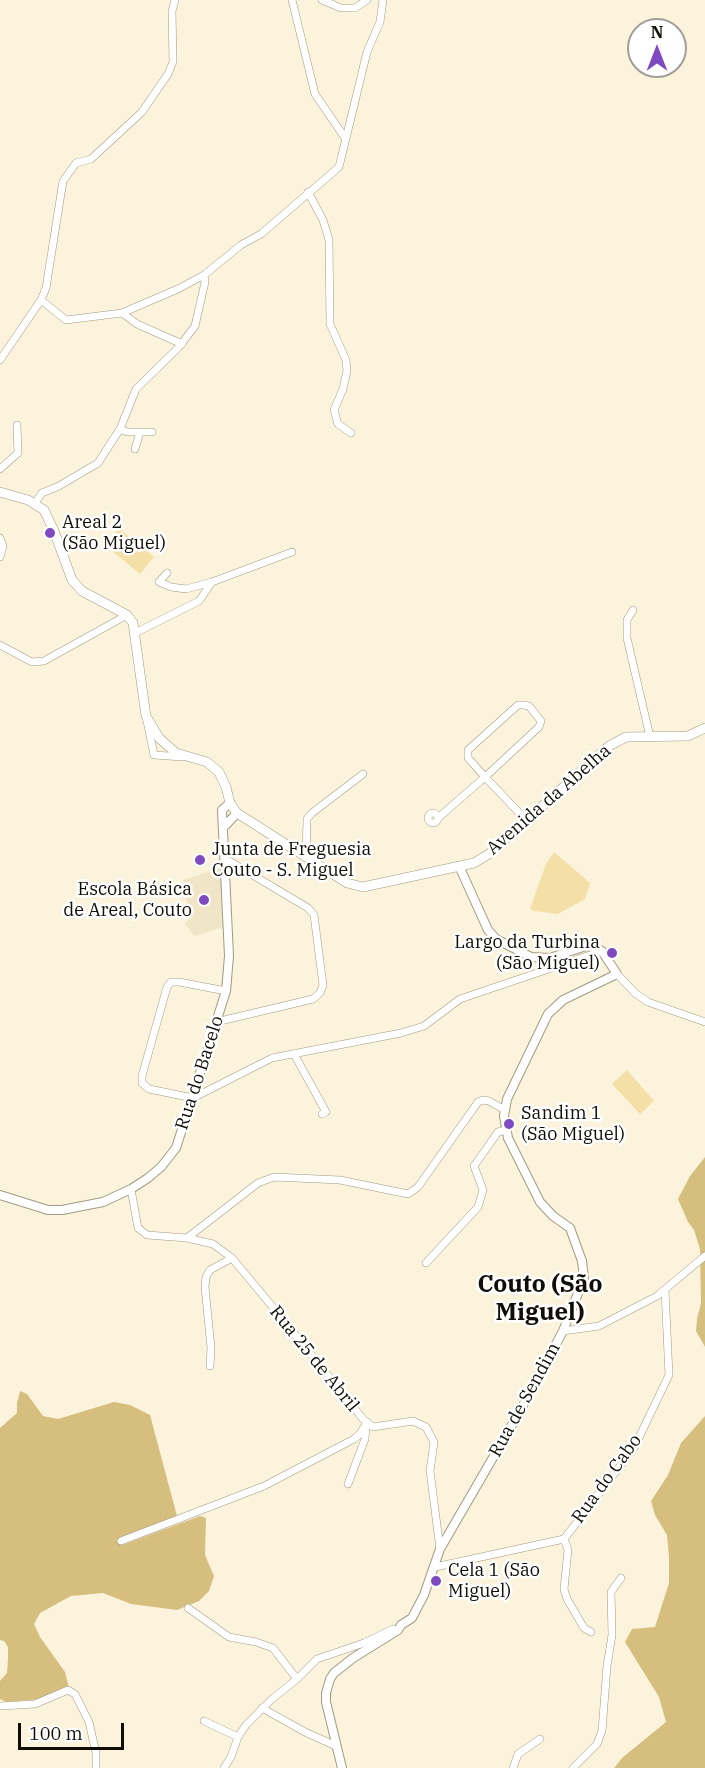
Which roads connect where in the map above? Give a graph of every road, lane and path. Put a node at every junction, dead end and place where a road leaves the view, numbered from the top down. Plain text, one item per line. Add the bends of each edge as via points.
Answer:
1 (175, 0) edge
2 (292, 0) edge
3 (322, 0) edge
4 (367, 0) edge
5 (383, 0) edge
6 (345, 138) junction
7 (308, 192) junction
8 (204, 275) junction
9 (41, 300) junction
10 (122, 313) junction
11 (182, 344) junction
12 (0, 360) edge
13 (17, 425) dead end
14 (120, 429) junction
15 (140, 432) junction
16 (152, 432) dead end
17 (351, 433) dead end
18 (135, 449) dead end
19 (0, 469) edge
20 (0, 492) edge
21 (35, 503) junction
22 (0, 538) edge
23 (292, 552) dead end
24 (0, 557) edge
25 (167, 573) dead end
26 (212, 582) junction
27 (633, 610) dead end
28 (127, 615) junction
29 (135, 633) junction
30 (0, 645) edge
31 (146, 716) junction
32 (705, 728) edge
33 (650, 737) junction
34 (190, 757) junction
35 (363, 774) dead end
36 (485, 777) junction
37 (230, 803) junction
38 (237, 813) junction
39 (438, 818) dead end
40 (527, 821) junction
41 (223, 828) junction
42 (306, 858) junction
43 (226, 859) junction
44 (459, 866) junction
45 (602, 951) junction
46 (617, 974) junction
47 (226, 991) junction
48 (216, 1022) junction
49 (705, 1022) edge
50 (294, 1054) junction
51 (193, 1098) junction
52 (505, 1110) junction
53 (322, 1114) dead end
54 (506, 1130) junction
55 (131, 1189) junction
56 (0, 1195) edge
57 (187, 1238) junction
58 (705, 1256) edge
59 (232, 1258) junction
60 (426, 1263) dead end
61 (665, 1290) junction
62 (563, 1331) junction
63 (210, 1366) dead end
64 (367, 1422) junction
65 (348, 1484) dead end
66 (564, 1539) junction
67 (122, 1541) dead end
68 (440, 1550) junction
69 (435, 1567) junction
70 (621, 1578) dead end
71 (188, 1608) dead end
72 (401, 1625) junction
73 (591, 1632) dead end
74 (297, 1679) junction
75 (0, 1706) edge
76 (262, 1708) junction
77 (204, 1721) dead end
78 (238, 1737) junction
79 (540, 1739) dead end
80 (336, 1746) junction
81 (96, 1768) edge
82 (224, 1768) edge
83 (342, 1768) edge
84 (513, 1768) edge
85 (573, 1768) edge

1 - 9 street via 173,62 168,74 142,112 92,159 76,163 63,181
2 - 6 street via 315,93
3 - 4 street via 341,8 355,8
5 - 6 street
6 - 7 street via 339,167
7 - 8 street via 261,234
7 - 17 street via 329,240 330,324 346,360 343,389 334,410 338,424
8 - 10 street
8 - 11 street via 195,326
9 - 10 street via 66,320
9 - 12 street
10 - 11 street
11 - 14 street via 136,389
13 - 19 street via 18,453
14 - 15 street
14 - 21 street via 98,464 42,494
15 - 16 street
15 - 18 street
20 - 21 main road
21 - 28 main road via 48,518 72,580 82,591
22 - 24 street
23 - 26 street
25 - 26 street via 159,582 171,587 186,589
26 - 29 street via 199,601
27 - 33 street via 627,620 627,638
28 - 29 main road, Avenida da Abelha
28 - 30 street via 44,661 32,662
29 - 31 main road, Avenida da Abelha
31 - 34 main road, Avenida da Abelha via 159,738 176,753
31 - 34 street via 154,754
32 - 33 main road, Avenida da Abelha via 688,736
33 - 40 main road, Avenida da Abelha via 626,738 609,746
34 - 37 main road, Avenida da Abelha via 207,762 219,772
35 - 42 street via 307,819
36 - 36 street via 468,758 468,750 518,705 529,706 541,721 539,727
36 - 39 street
36 - 40 street
37 - 38 main road, Avenida da Abelha
37 - 41 street, Rua do Bacelo via 222,810
38 - 41 street
38 - 42 main road, Avenida da Abelha
40 - 44 main road, Avenida da Abelha via 489,854
41 - 43 street, Rua do Bacelo
42 - 44 main road, Avenida da Abelha via 347,883 363,887
43 - 47 street, Rua do Bacelo
43 - 48 street via 314,915 323,985 313,999
44 - 45 street via 488,930 496,939 531,957 550,958 586,946
45 - 46 street
45 - 50 street via 460,999 424,1026
46 - 49 street via 648,1002
46 - 52 street, Rua de Sendim via 563,1000 548,1014
47 - 48 street, Rua do Bacelo
47 - 51 street via 179,982 171,982 167,987 142,1083 149,1089
48 - 51 street, Rua do Bacelo
50 - 51 street via 272,1058
50 - 53 street via 327,1112
51 - 55 street, Rua do Bacelo via 170,1158
52 - 54 street, Rua de Sendim
52 - 57 street via 489,1101 478,1102 418,1187 408,1194 340,1180 274,1177 258,1183
54 - 60 street via 498,1132 474,1166 483,1190 478,1207
54 - 62 street, Rua de Sendim via 540,1202 570,1228 582,1261 584,1278
55 - 56 street, Rua do Bacelo via 103,1202 62,1210 48,1210
55 - 57 street, Rua 25 de Abril via 138,1228 166,1238
57 - 59 street, Rua 25 de Abril via 213,1244
58 - 61 street
59 - 63 street via 210,1270 206,1277
59 - 64 street, Rua 25 de Abril
61 - 62 street via 599,1326
61 - 66 street, Rua do Cabo via 669,1375 634,1448
62 - 68 street, Rua de Sendim
64 - 65 street via 365,1439
64 - 67 street via 354,1439 264,1486
64 - 68 street, Rua 25 de Abril via 373,1427 413,1421 426,1427 434,1442 430,1471
66 - 69 street, Rua do Cabo
66 - 73 street via 568,1550 564,1590 584,1628
68 - 69 street, Rua de Sendim
69 - 72 street, Rua de Sendim via 412,1618
70 - 85 street via 611,1592 612,1635 602,1731 597,1744
71 - 74 street via 229,1637 273,1648
72 - 74 street via 317,1659
72 - 80 street, Rua de Sendim via 330,1679 326,1693
74 - 76 street
75 - 81 street via 35,1704 68,1690 75,1694 90,1722
76 - 78 street
76 - 80 street
77 - 78 street
78 - 82 street
79 - 84 street via 518,1754
80 - 83 street, Rua de Sendim

